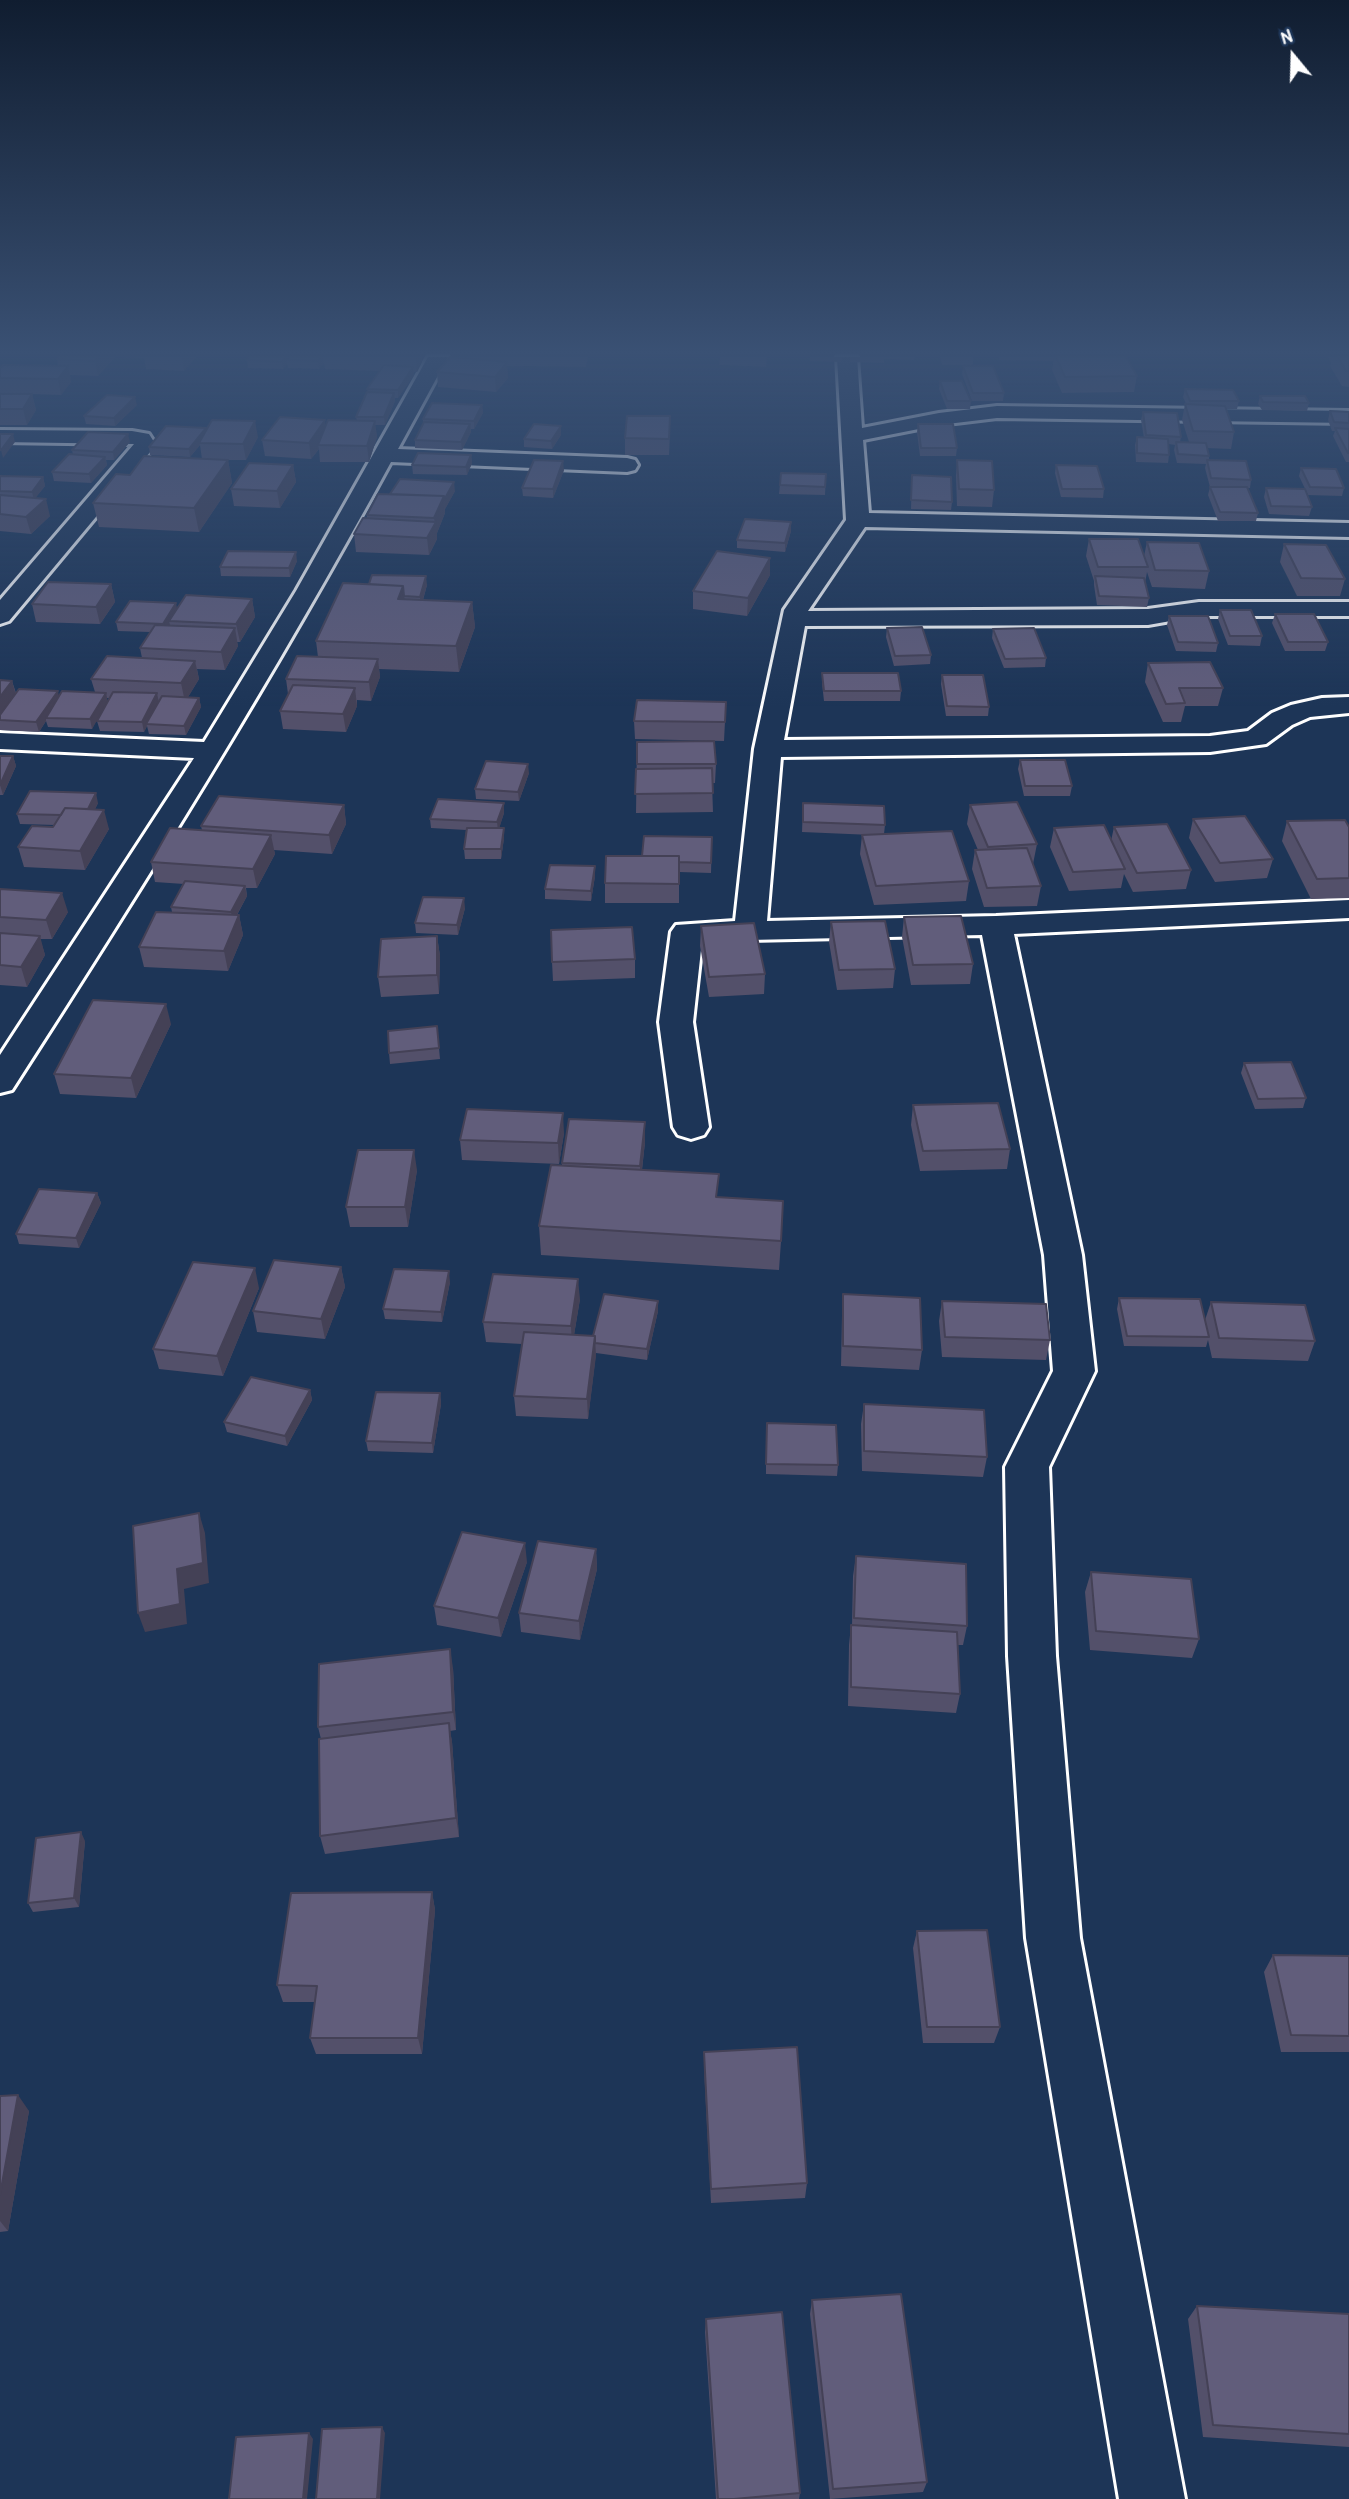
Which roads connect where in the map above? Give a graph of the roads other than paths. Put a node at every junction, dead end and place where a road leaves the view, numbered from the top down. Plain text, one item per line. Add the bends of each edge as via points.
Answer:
1 (121, 474) edge
2 (374, 474) edge
3 (855, 474) edge
4 (858, 520) junction
5 (1349, 530) edge
6 (1349, 609) edge
7 (0, 616) edge
8 (794, 619) junction
9 (1349, 705) edge
10 (0, 741) edge
11 (768, 749) junction
12 (213, 751) junction
13 (1349, 909) edge
14 (996, 925) junction
15 (750, 930) junction
16 (0, 1082) edge
17 (691, 1127) dead end
18 (1152, 2499) edge

1 - 7 street
2 - 12 street
3 - 4 street
4 - 5 street
4 - 8 street
6 - 8 street via 1199,609 1148,617
8 - 11 street
9 - 11 street via 1301,711 1256,738 1210,744
10 - 12 street
11 - 15 street
12 - 16 street
13 - 14 street
14 - 15 street
14 - 18 street via 1063,1255 1074,1371 1027,1466 1031,1656 1053,1938
15 - 17 street via 687,932 676,1022

